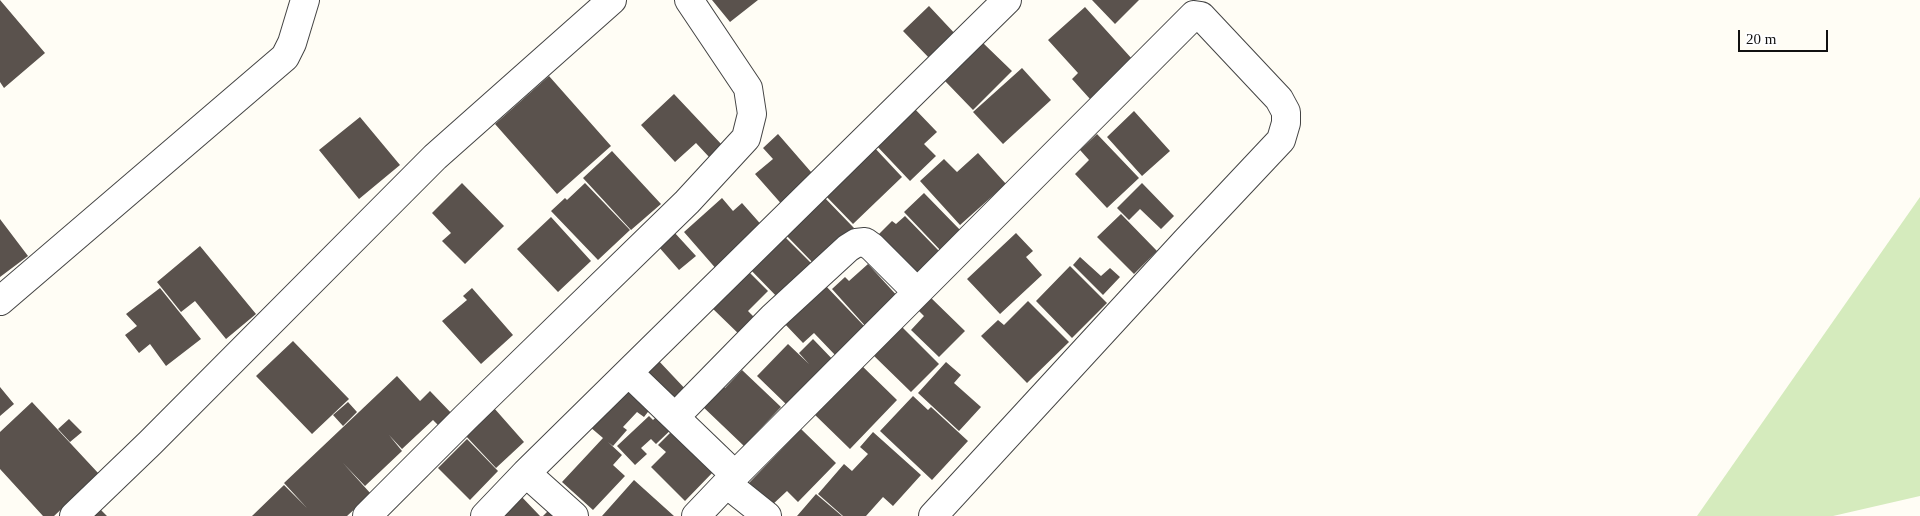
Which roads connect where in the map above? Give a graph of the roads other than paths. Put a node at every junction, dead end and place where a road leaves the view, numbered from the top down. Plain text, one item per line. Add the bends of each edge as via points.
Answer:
1 (305, 0) edge
2 (612, 0) edge
3 (689, 0) edge
4 (1006, 0) edge
5 (917, 292) junction
6 (0, 301) edge
7 (629, 372) junction
8 (675, 417) junction
9 (526, 473) junction
10 (731, 479) junction
11 (74, 516) edge
12 (367, 516) edge
13 (485, 516) edge
14 (574, 516) edge
15 (696, 516) edge
16 (767, 516) edge
17 (933, 516) edge

1 - 6 street via 285,57
2 - 11 street via 434,157
3 - 12 street via 748,88 752,114 746,138 688,202
4 - 7 street
5 - 8 street via 872,247 865,242 856,243 773,317
5 - 10 street
5 - 17 street via 1194,15 1201,16 1279,99 1286,112 1282,140
7 - 8 street
7 - 9 street
8 - 10 street
9 - 13 street
9 - 14 street
10 - 15 street
10 - 16 street

